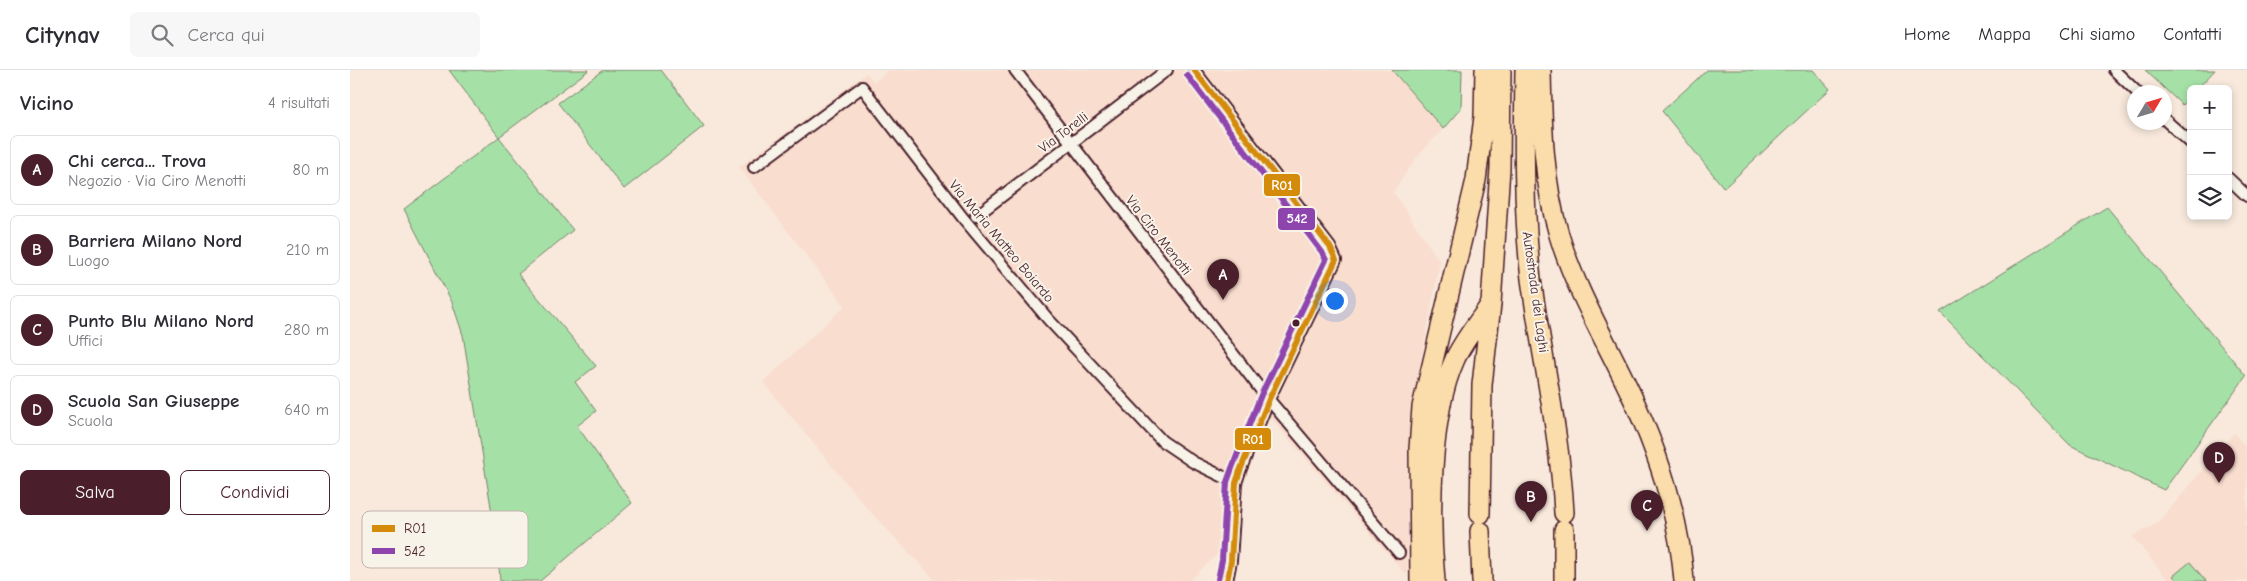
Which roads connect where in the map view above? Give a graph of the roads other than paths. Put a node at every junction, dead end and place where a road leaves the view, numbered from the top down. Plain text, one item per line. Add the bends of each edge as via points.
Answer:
1 (1015, 70) edge
2 (1167, 70) edge
3 (1194, 70) edge
4 (1485, 70) edge
5 (1500, 70) edge
6 (1525, 70) edge
7 (1541, 70) edge
8 (2114, 70) edge
9 (2130, 85) edge
10 (2172, 126) edge
11 (2187, 139) edge
12 (1071, 143) junction
13 (754, 168) dead end
14 (2232, 182) edge
15 (2247, 196) edge
16 (976, 216) dead end
17 (1491, 304) junction
18 (1269, 399) junction
19 (1236, 483) junction
20 (1399, 553) dead end
21 (1227, 581) edge
22 (1420, 581) edge
23 (1436, 581) edge
24 (1482, 581) edge
25 (1564, 581) edge
26 (1684, 581) edge

1 - 12 street, Via Ciro Menotti
2 - 12 street, Via Torelli
3 - 18 street via 1335,255 1334,265
4 - 22 highway via 1476,180 1422,407 1419,449
5 - 17 highway via 1500,168
6 - 25 highway, Autostrada dei Laghi via 1528,243 1559,445
7 - 26 highway via 1546,177 1559,236 1656,454 1677,527
8 - 9 street
10 - 11 street
12 - 16 street, Via Torelli
12 - 18 street, Via Ciro Menotti
13 - 19 street, Via Maria Matteo Boiardo via 862,87 963,218 1036,304 1162,441 1193,462
14 - 15 street
17 - 23 highway via 1456,358 1443,391 1432,492
17 - 24 highway via 1482,385
18 - 19 street
18 - 20 street, Via Ciro Menotti
19 - 21 street

